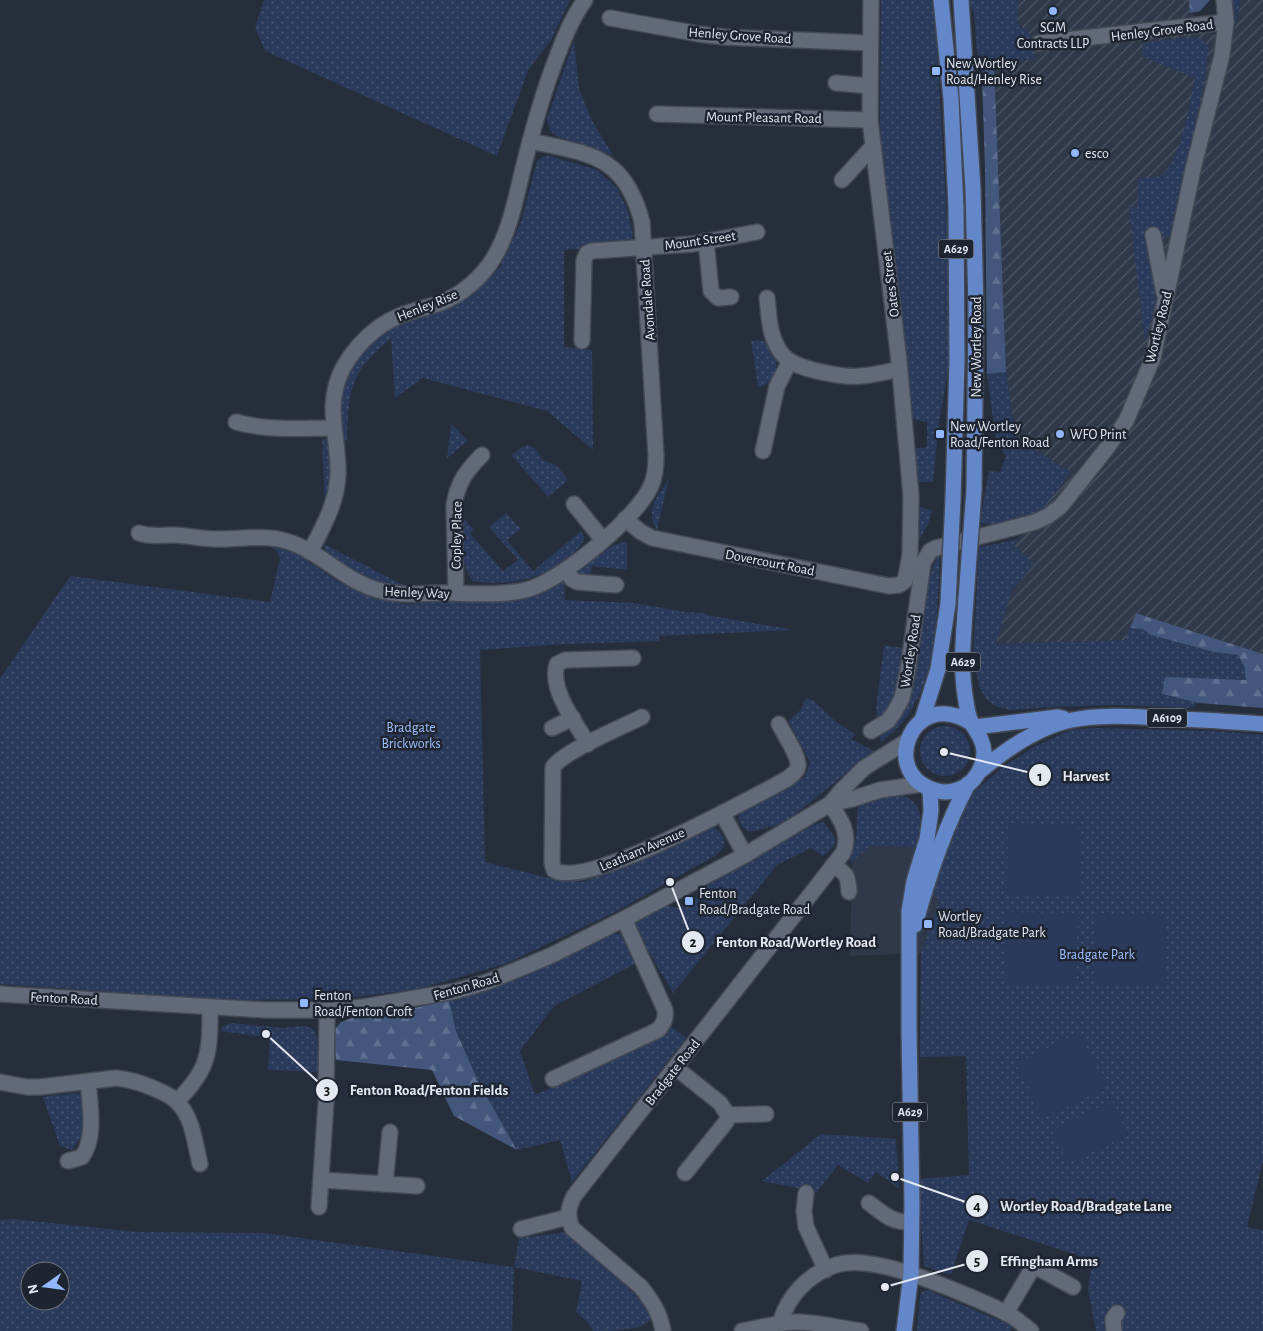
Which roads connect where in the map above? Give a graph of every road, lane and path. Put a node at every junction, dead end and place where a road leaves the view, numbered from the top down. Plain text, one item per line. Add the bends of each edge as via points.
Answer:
1 (585, 0) edge
2 (871, 0) edge
3 (941, 0) edge
4 (961, 0) edge
5 (1224, 0) edge
6 (610, 18) dead end
7 (1226, 22) junction
8 (870, 43) junction
9 (1039, 43) dead end
10 (836, 83) dead end
11 (870, 86) junction
12 (657, 114) dead end
13 (870, 120) junction
14 (530, 141) junction
15 (873, 146) junction
16 (842, 180) dead end
17 (757, 232) dead end
18 (1153, 235) dead end
19 (706, 241) junction
20 (643, 248) junction
21 (730, 296) dead end
22 (767, 298) dead end
23 (1166, 299) junction
24 (582, 341) dead end
25 (790, 361) junction
26 (899, 369) junction
27 (236, 422) dead end
28 (333, 428) junction
29 (763, 452) dead end
30 (482, 455) dead end
31 (574, 504) dead end
32 (625, 519) junction
33 (139, 533) dead end
34 (603, 540) junction
35 (310, 552) junction
36 (908, 567) joint
37 (566, 570) junction
38 (616, 585) dead end
39 (456, 593) junction
40 (634, 658) dead end
41 (642, 717) dead end
42 (573, 718) junction
43 (922, 720) junction
44 (1070, 720) junction
45 (779, 724) dead end
46 (1263, 724) edge
47 (973, 725) junction
48 (552, 728) dead end
49 (870, 731) dead end
50 (907, 741) junction
51 (588, 744) junction
52 (979, 772) junction
53 (968, 784) junction
54 (926, 787) junction
55 (830, 804) junction
56 (722, 814) junction
57 (745, 855) junction
58 (833, 865) junction
59 (849, 892) dead end
60 (624, 919) junction
61 (909, 950) junction
62 (0, 994) edge
63 (210, 1007) junction
64 (326, 1010) junction
65 (676, 1068) junction
66 (553, 1079) dead end
67 (0, 1082) edge
68 (88, 1082) junction
69 (176, 1101) junction
70 (766, 1114) dead end
71 (728, 1115) junction
72 (390, 1132) dead end
73 (68, 1161) dead end
74 (200, 1164) dead end
75 (685, 1174) dead end
76 (322, 1180) junction
77 (384, 1184) junction
78 (417, 1186) dead end
79 (806, 1193) dead end
80 (869, 1203) dead end
81 (319, 1207) dead end
82 (568, 1217) junction
83 (912, 1222) junction
84 (521, 1229) dead end
85 (826, 1270) junction
86 (911, 1274) junction
87 (1073, 1287) dead end
88 (1006, 1313) junction
89 (1118, 1313) dead end
90 (780, 1323) junction
91 (663, 1331) edge
92 (742, 1331) edge
93 (861, 1331) edge
94 (904, 1331) edge
95 (1030, 1331) edge
96 (1114, 1331) edge

1 - 14 street, Henley Rise via 554,65
2 - 8 street, Oates Street
3 - 43 main road, New Wortley Road / A629, bridge via 951,99 956,208 957,361 948,604 938,669
4 - 47 main road, New Wortley Road / A629, bridge via 973,189 976,309 974,490 963,676
5 - 7 street, Wortley Road
6 - 8 street, Henley Grove Road via 724,37
7 - 9 street, Henley Grove Road
7 - 23 street, Wortley Road via 1222,55 1194,165
8 - 11 street, Oates Street
10 - 11 street
11 - 13 street, Oates Street
12 - 13 street, Mount Pleasant Road
13 - 15 street, Oates Street
14 - 20 street, Avondale Road via 598,159 622,177 637,203
14 - 28 street, Henley Rise via 506,233 490,264 478,278 450,298 396,317 366,338 352,353 338,380 332,407
15 - 16 street
15 - 26 street, Oates Street
17 - 19 street, Mount Street
18 - 23 street
19 - 20 street, Mount Street
19 - 21 street via 712,291 718,298
20 - 24 street, Mount Street via 592,251 586,256
20 - 32 street, Avondale Road via 656,456 652,485
22 - 25 street via 773,338
23 - 49 street, Wortley Road via 1153,358 1126,421 1061,506 1035,522 930,551 923,563 902,698 888,721
25 - 26 street via 850,376
25 - 29 street via 777,386
26 - 36 street, Oates Street via 911,504
27 - 28 street via 275,428
28 - 35 street, Henley Rise via 338,474 335,496
30 - 39 street, Copley Place via 463,476 455,499
31 - 34 street
32 - 34 street, Henley Way
32 - 36 street, Dovercourt Road via 652,538 889,586 905,581
33 - 35 street, Henley Way via 213,539 279,539
34 - 37 street, Henley Way
35 - 39 street, Henley Way via 341,574 377,590 394,594
37 - 38 street via 577,582
37 - 39 street, Henley Way via 548,582 530,588 510,592
40 - 42 street via 565,660 557,664 555,681
41 - 51 street, Leatham Avenue
42 - 48 street
42 - 51 street
43 - 47 main road via 947,713 960,716
43 - 50 main road, A629
44 - 46 main road, A6109 via 1144,717
44 - 47 main road, A6109 via 1058,717
44 - 52 main road, A6109 via 1024,739
45 - 56 street via 797,759 795,772
47 - 52 main road, A629 via 980,735 984,754
50 - 54 main road via 907,765 913,776
50 - 55 street, Fenton Road via 864,768
51 - 56 street, Leatham Avenue via 557,760 553,767 554,870 602,867
52 - 53 main road, A629
53 - 54 main road, A629 via 943,792
53 - 61 main road, A629 via 953,812 924,890
54 - 55 street, Fenton Road via 880,790
54 - 61 main road, A629 via 932,811 914,881 909,912
55 - 57 street, Fenton Road
55 - 58 street, Bradgate Road via 840,817 846,837 843,853
56 - 57 street
57 - 60 street, Fenton Road
58 - 59 street via 845,873
58 - 65 street, Bradgate Road
60 - 64 street, Fenton Road via 550,956 487,982 422,998
60 - 66 street via 666,1010 664,1024 658,1030
61 - 83 main road, A629
62 - 63 street, Fenton Road
63 - 64 street, Fenton Road
63 - 69 street via 210,1047 205,1064 198,1078
64 - 76 street
65 - 71 street via 720,1103
65 - 82 street, Bradgate Road via 574,1196
67 - 68 street via 40,1088
68 - 69 street via 127,1079
68 - 73 street via 91,1123 86,1152 82,1157
69 - 74 street via 184,1109 191,1126
70 - 71 street
71 - 75 street via 726,1122
72 - 77 street
76 - 77 street
76 - 81 street
77 - 78 street
79 - 85 street via 806,1227
80 - 83 street via 892,1220
82 - 84 street
82 - 91 street via 572,1228 641,1287 656,1309
83 - 86 main road, A629
85 - 86 street via 836,1265 864,1263
85 - 90 street via 795,1292
86 - 88 street
86 - 94 main road, A629
87 - 88 street via 1038,1268 1032,1269
88 - 95 street
89 - 96 street via 1113,1319
90 - 92 street
90 - 93 street via 809,1323

